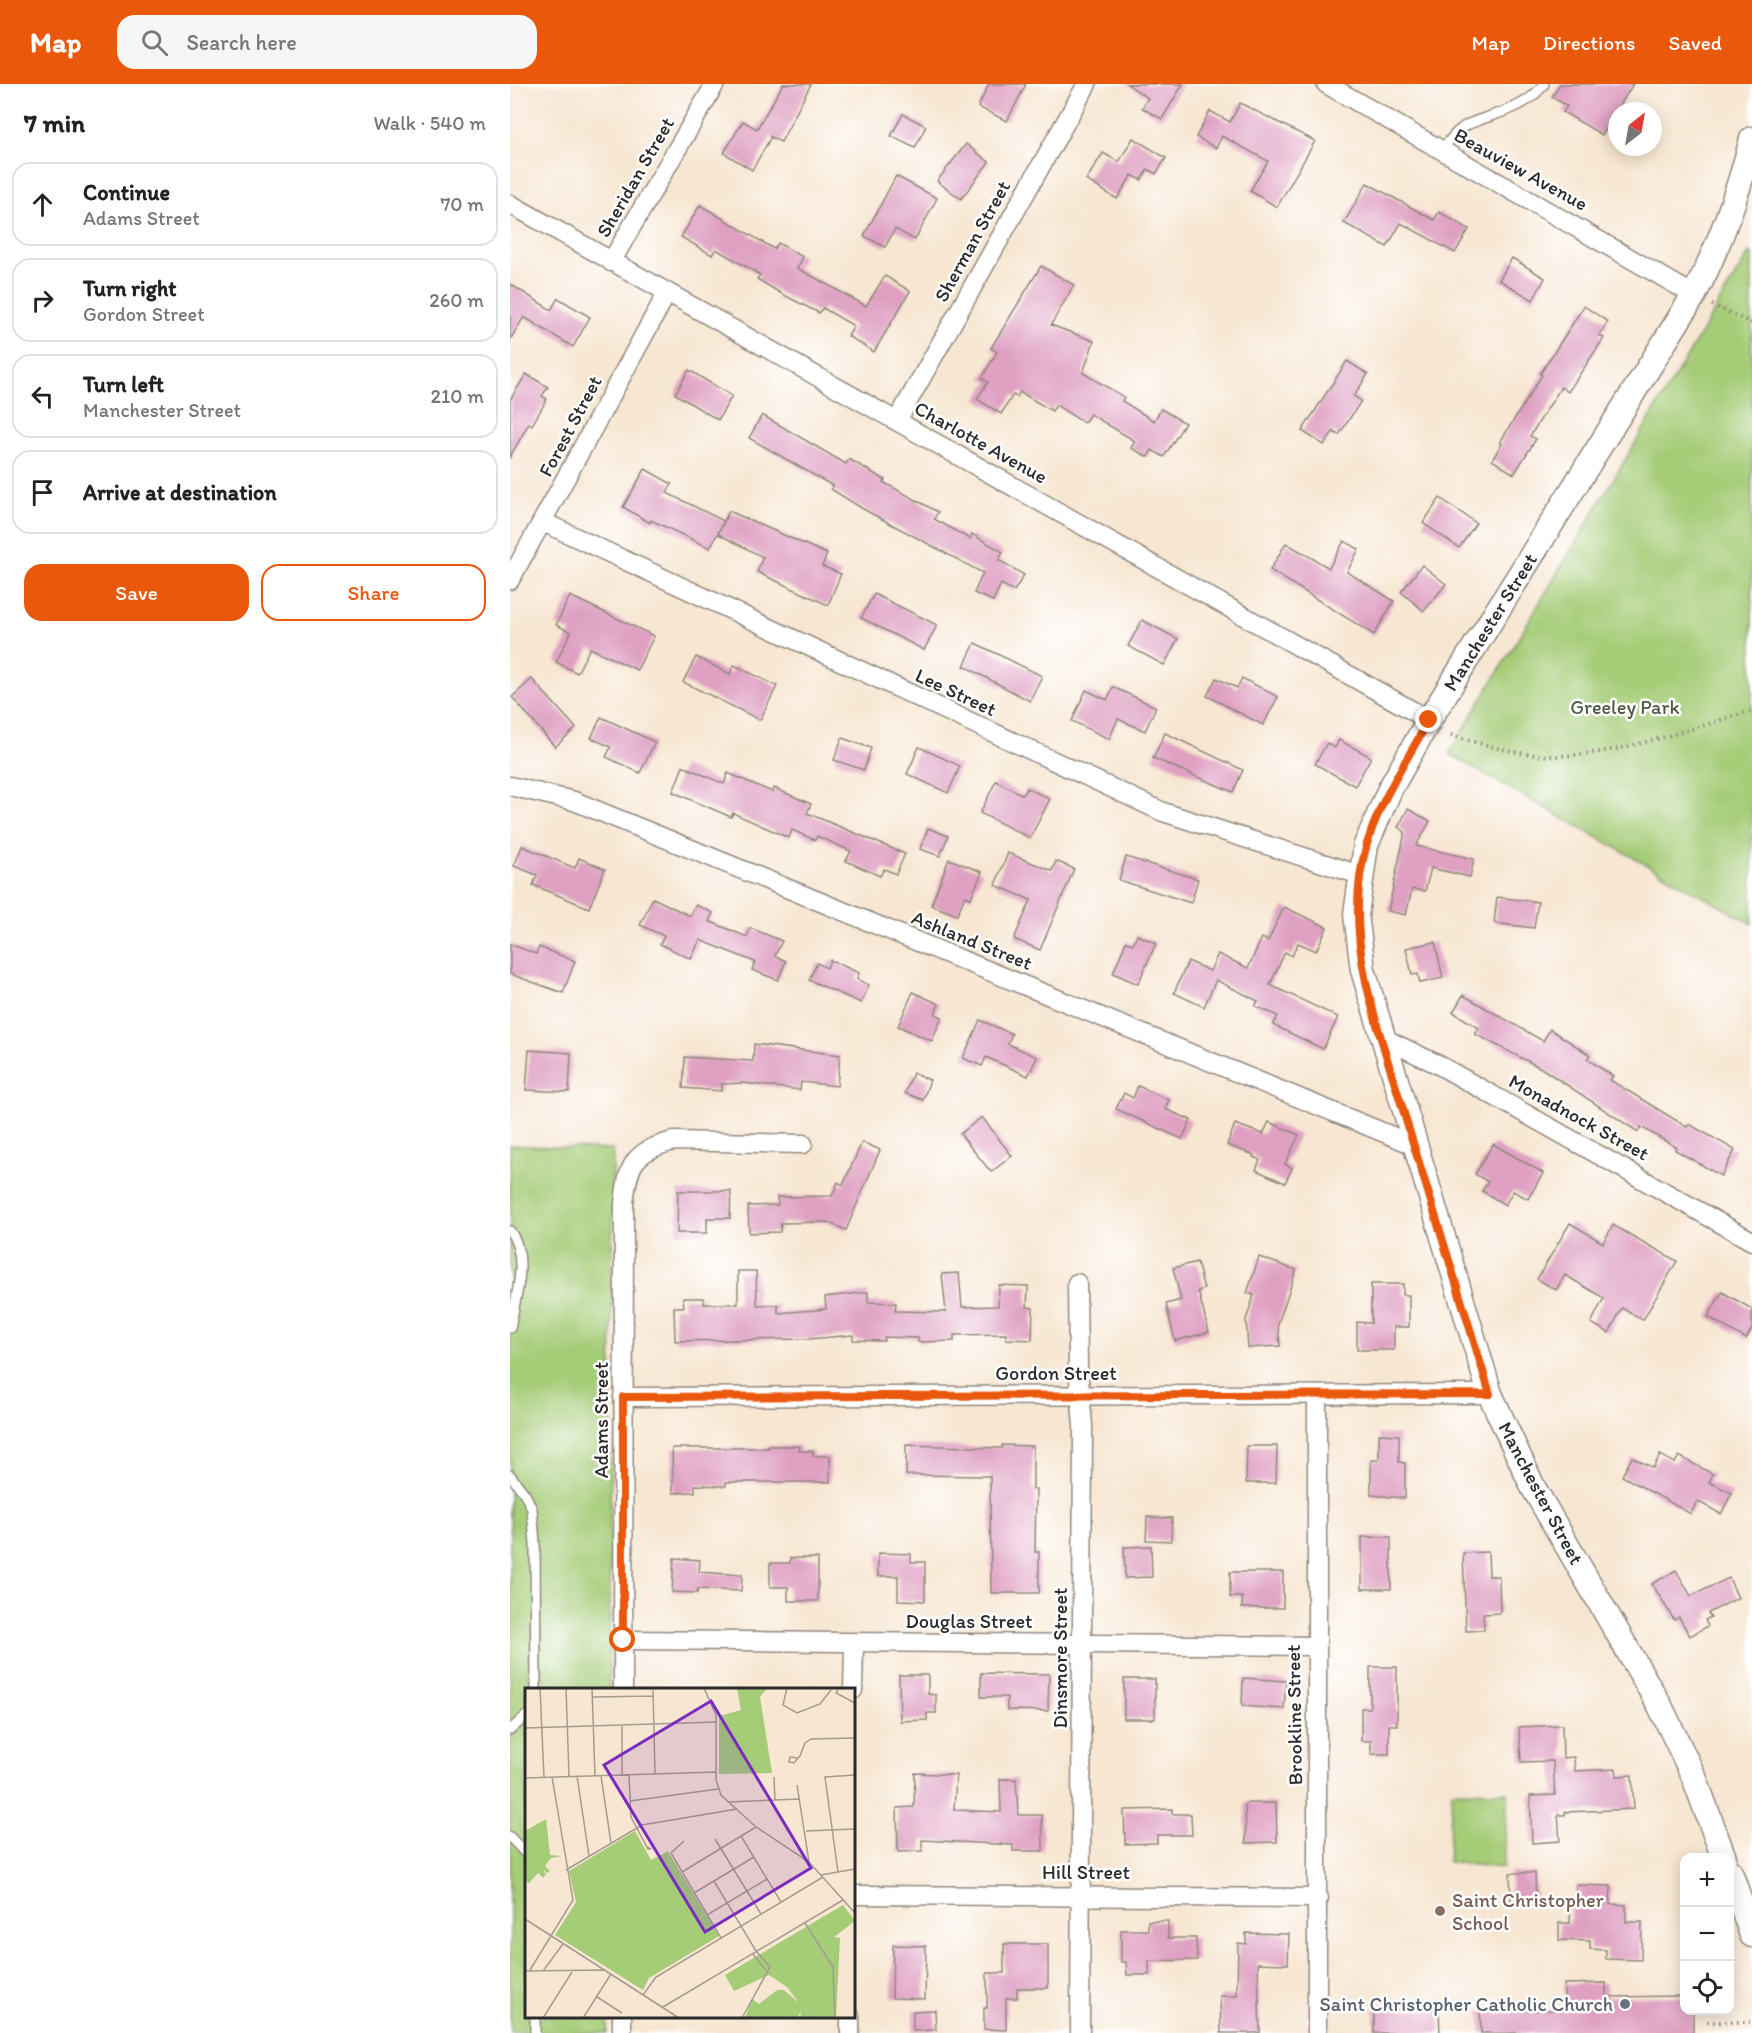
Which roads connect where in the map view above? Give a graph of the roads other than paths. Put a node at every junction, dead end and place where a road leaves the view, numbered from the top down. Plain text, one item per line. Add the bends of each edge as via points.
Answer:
1 (715, 84) edge
2 (1087, 84) edge
3 (1326, 84) edge
4 (1544, 84) edge
5 (1752, 139) edge
6 (1441, 150) junction
7 (510, 204) edge
8 (611, 262) junction
9 (667, 293) junction
10 (1694, 295) junction
11 (897, 421) junction
12 (543, 522) junction
13 (510, 580) edge
14 (1429, 720) junction
15 (510, 786) edge
16 (1360, 875) junction
17 (1381, 1036) junction
18 (803, 1144) dead end
19 (1414, 1145) junction
20 (510, 1231) edge
21 (1752, 1241) edge
22 (1077, 1283) dead end
23 (510, 1328) edge
24 (1490, 1394) junction
25 (1080, 1395) junction
26 (1317, 1396) junction
27 (623, 1397) junction
28 (510, 1475) edge
29 (623, 1640) junction
30 (854, 1643) junction
31 (1082, 1644) junction
32 (1316, 1646) junction
33 (536, 1688) edge
34 (622, 1688) edge
35 (853, 1688) edge
36 (525, 1717) edge
37 (510, 1730) edge
38 (510, 1837) edge
39 (525, 1853) edge
40 (1722, 1853) edge
41 (1734, 1883) edge
42 (1082, 1894) junction
43 (855, 1895) edge
44 (1319, 1898) junction
45 (1752, 1935) edge
46 (536, 2018) edge
47 (535, 2033) edge
48 (1080, 2033) edge
49 (1317, 2033) edge

1 - 8 street, Sheridan Street
2 - 11 street, Sherman Street
3 - 6 street, Beauview Avenue
4 - 6 lane via 1535,96 1510,111 1459,130
5 - 10 street, Manchester Street via 1724,231
6 - 10 street, Beauview Avenue
7 - 8 street, Charlotte Avenue
8 - 9 street, Charlotte Avenue
9 - 11 street, Charlotte Avenue
9 - 12 street, Forest Street
10 - 14 street, Manchester Street
11 - 14 street, Charlotte Avenue
12 - 13 street, Forest Street
12 - 16 street, Lee Street via 1163,812
14 - 16 street, Manchester Street via 1374,820
15 - 19 street, Ashland Street via 574,801
16 - 17 street, Manchester Street via 1357,938
17 - 19 street, Manchester Street
17 - 21 street, Monadnock Street
18 - 27 street, Adams Street via 674,1141 640,1154 630,1167 624,1204
19 - 24 street, Manchester Street
20 - 23 lane via 519,1255 520,1281
22 - 25 street, Dinsmore Street
24 - 26 street, Gordon Street
24 - 40 street, Manchester Street via 1533,1487 1660,1706 1694,1777
25 - 26 street, Gordon Street
25 - 27 street, Gordon Street
25 - 31 street, Dinsmore Street
26 - 32 street, Brookline Street
27 - 29 street, Adams Street
28 - 33 lane via 532,1509
29 - 30 street, Douglas Street
29 - 34 street, Adams Street
30 - 31 street, Douglas Street
30 - 35 street
31 - 32 street, Douglas Street
31 - 42 street, Dinsmore Street
32 - 44 street, Brookline Street
36 - 37 lane
38 - 39 lane
41 - 45 street
42 - 43 street, Hill Street
42 - 44 street, Hill Street
42 - 48 street, Dinsmore Street
44 - 49 street, Brookline Street
46 - 47 lane

